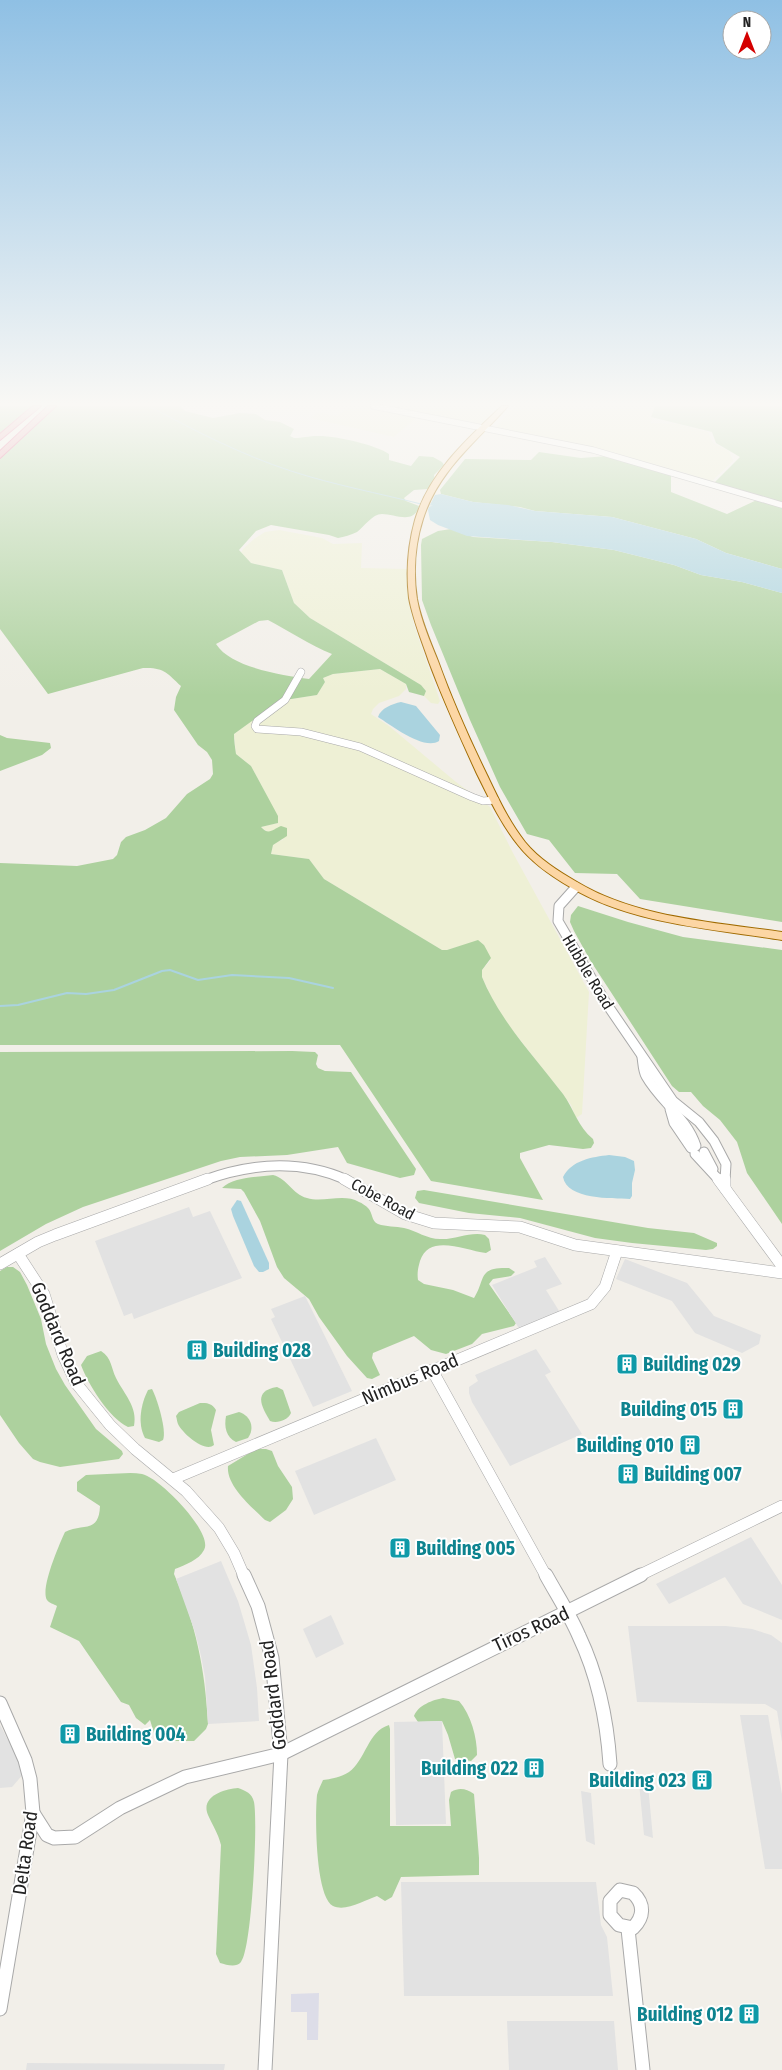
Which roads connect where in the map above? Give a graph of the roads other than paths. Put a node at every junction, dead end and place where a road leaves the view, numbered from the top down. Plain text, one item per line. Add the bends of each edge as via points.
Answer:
1 (426, 503) edge
2 (301, 672) dead end
3 (495, 800) junction
4 (576, 887) junction
5 (782, 936) edge
6 (642, 1056) junction
7 (725, 1188) junction
8 (617, 1251) junction
9 (18, 1254) junction
10 (0, 1264) edge
11 (782, 1266) edge
12 (782, 1274) edge
13 (432, 1370) junction
14 (173, 1479) junction
15 (782, 1506) edge
16 (567, 1612) junction
17 (0, 1703) edge
18 (281, 1754) junction
19 (610, 1764) dead end
20 (32, 1813) junction
21 (628, 1929) dead end
22 (0, 2009) edge
23 (265, 2070) edge
24 (643, 2070) edge

1 - 3 main road via 414,545 412,580 415,609 458,725
2 - 3 street via 285,700 257,721 257,729 301,732 338,740 379,754 472,797 483,801
3 - 4 main road via 511,830 528,850
4 - 5 main road via 642,912
4 - 6 street, Hubble Road via 560,903 558,921 606,1003
6 - 7 street, Hubble Road via 645,1075 667,1102 674,1123 697,1148
6 - 7 street, Hubble Road via 673,1101 699,1122 714,1141 726,1164
7 - 11 street, Hubble Road
8 - 9 street, Cobe Road via 575,1245 520,1227 420,1220 331,1173 305,1166 276,1164 222,1174 55,1235
8 - 12 street, Cobe Road
8 - 13 street, Nimbus Road via 600,1296 591,1304
9 - 10 street, Cobe Road
9 - 14 street, Goddard Road via 44,1294 63,1355 76,1383 110,1425
13 - 14 street, Nimbus Road
13 - 16 street
14 - 18 street, Goddard Road via 218,1528 234,1553 258,1606 272,1658
15 - 16 street, Tiros Road
16 - 18 street, Tiros Road
16 - 19 street via 592,1667 605,1714
17 - 20 street, Delta Road via 25,1760
18 - 20 street, Tiros Road via 185,1777 120,1808 75,1837 47,1835
18 - 23 street, Goddard Road
20 - 22 street, Delta Road
21 - 24 street

